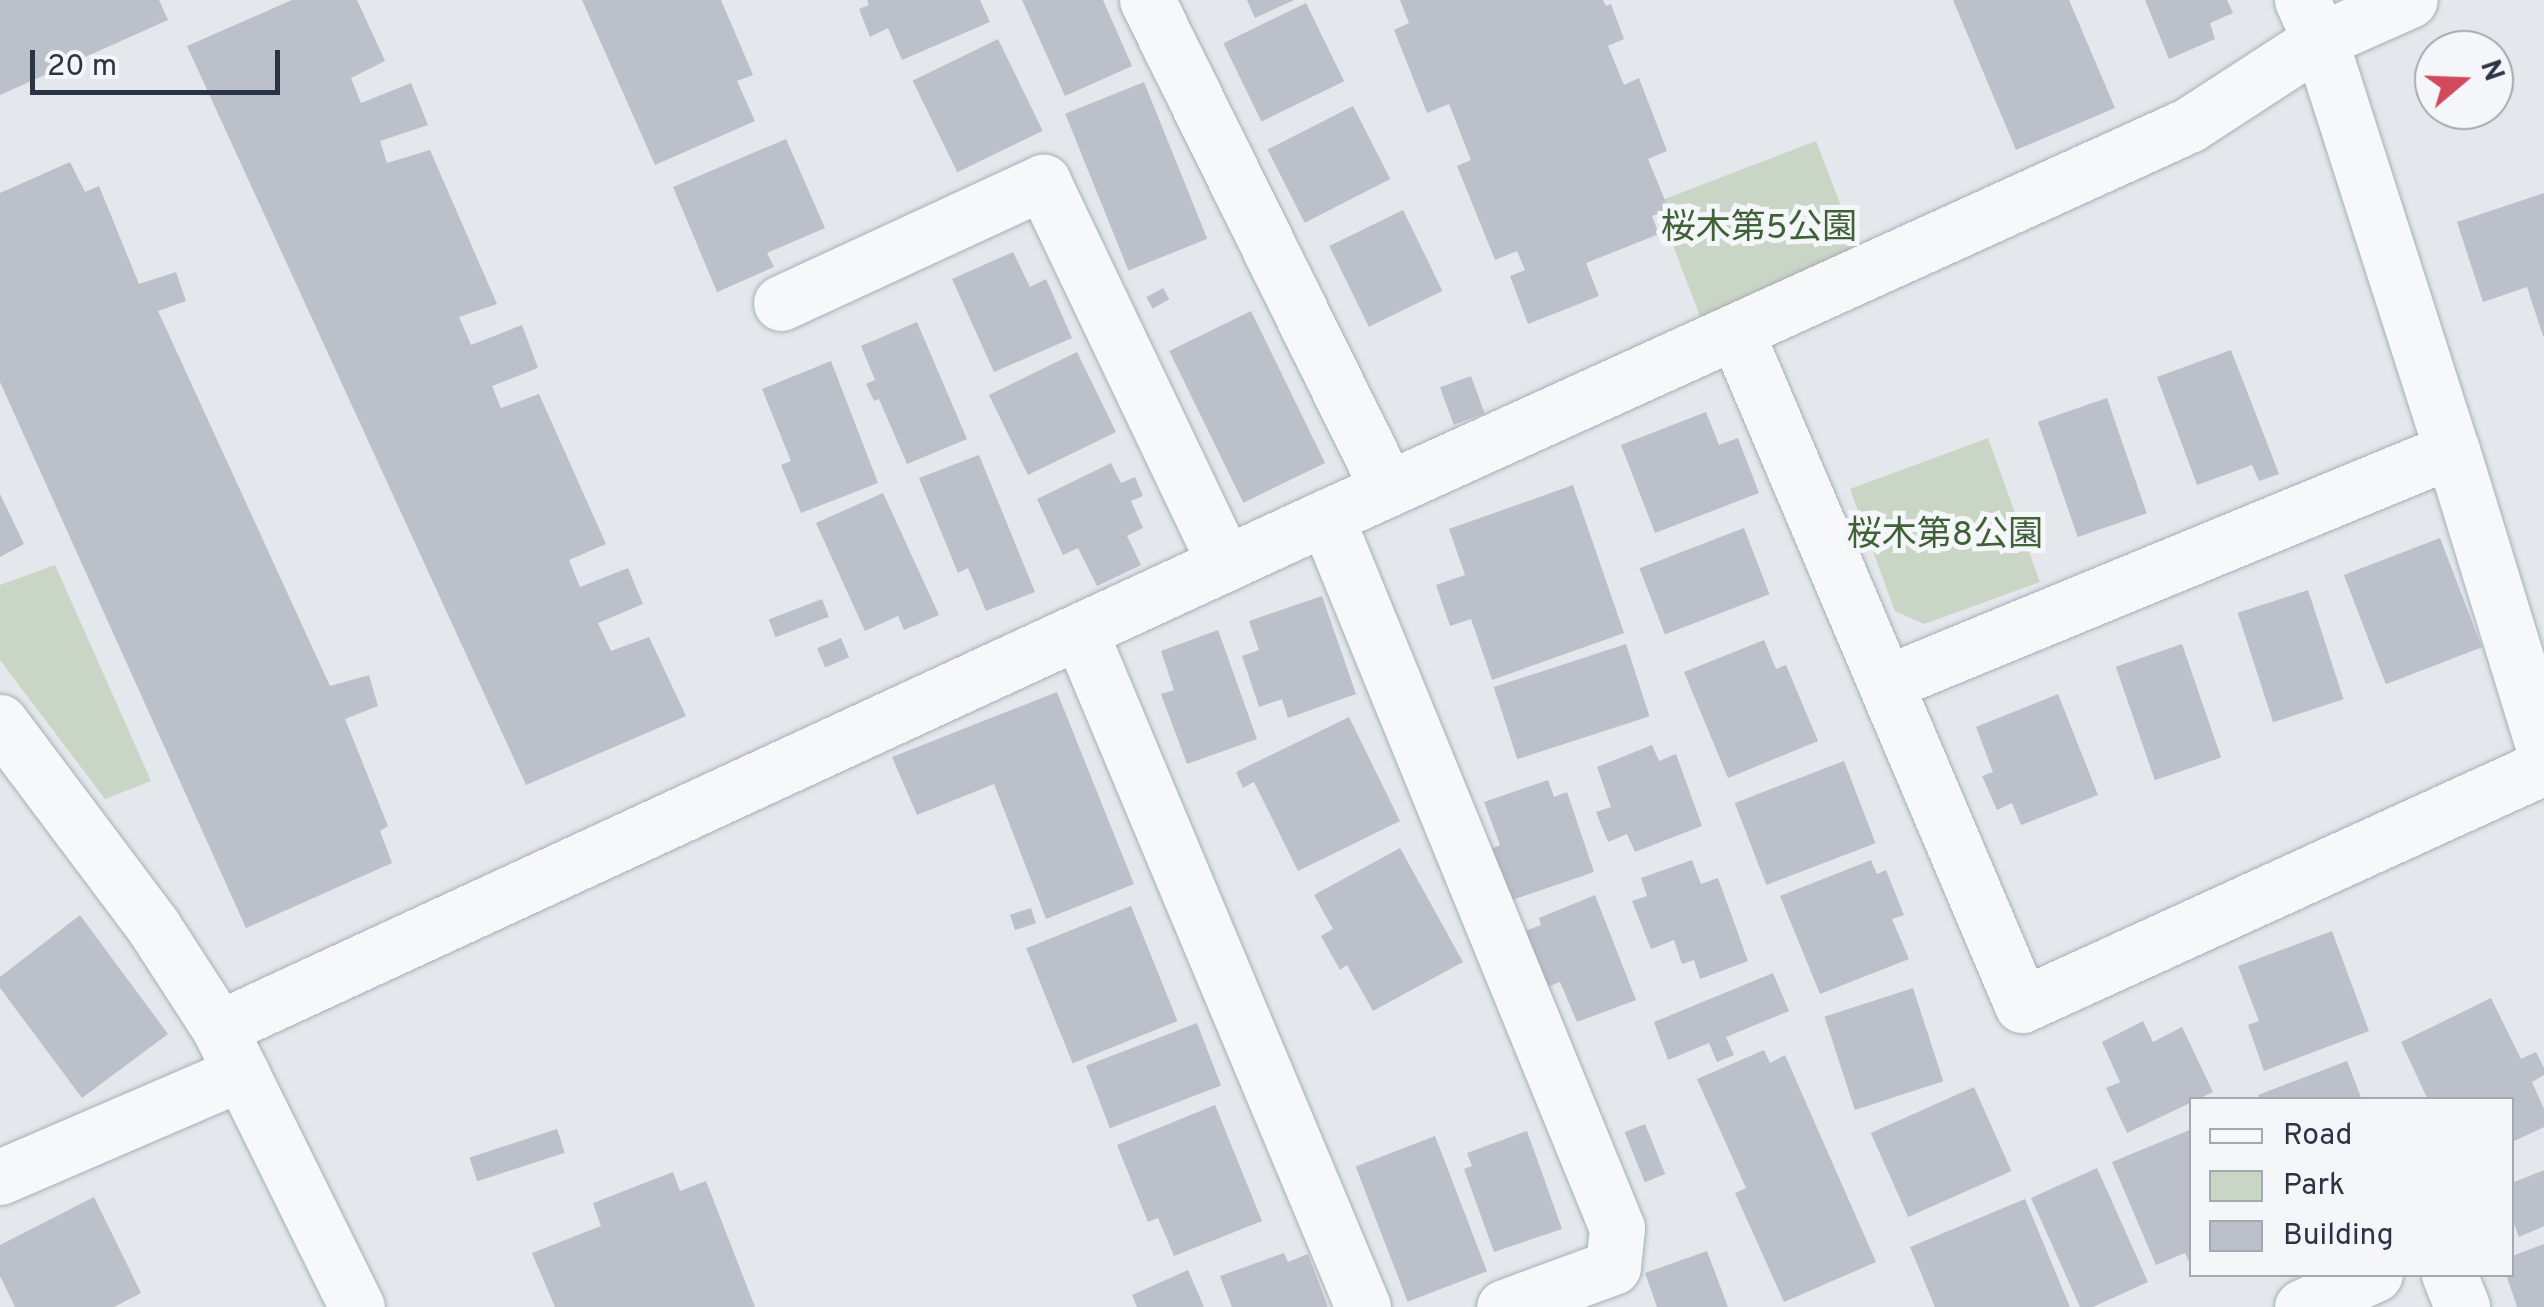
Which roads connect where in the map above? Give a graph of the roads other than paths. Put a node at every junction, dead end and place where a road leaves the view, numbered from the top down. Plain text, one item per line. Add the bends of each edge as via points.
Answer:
1 (1148, 0) edge
2 (2410, 0) edge
3 (2311, 20) edge
4 (782, 303) dead end
5 (1736, 332) junction
6 (2452, 450) junction
7 (1388, 489) junction
8 (1326, 516) junction
9 (1225, 564) junction
10 (1080, 632) junction
11 (1886, 683) junction
12 (0, 722) edge
13 (2544, 749) edge
14 (2544, 767) edge
15 (230, 1051) junction
16 (0, 1177) edge
17 (2369, 1277) edge
18 (2450, 1277) edge
19 (356, 1307) edge
20 (1362, 1307) edge
21 (1504, 1307) edge
22 (2302, 1307) edge
23 (2462, 1307) edge

1 - 7 street
2 - 3 street
3 - 5 street via 2189,125
3 - 6 street
4 - 9 street via 1043,182
5 - 7 street
5 - 11 street
6 - 11 street
6 - 13 street
7 - 8 street
8 - 9 street
8 - 21 street via 1617,1228 1614,1267
9 - 10 street
10 - 15 street
10 - 20 street
11 - 14 street via 2022,1005
12 - 15 street via 153,926
15 - 16 street
15 - 19 street
17 - 22 street
18 - 23 street

